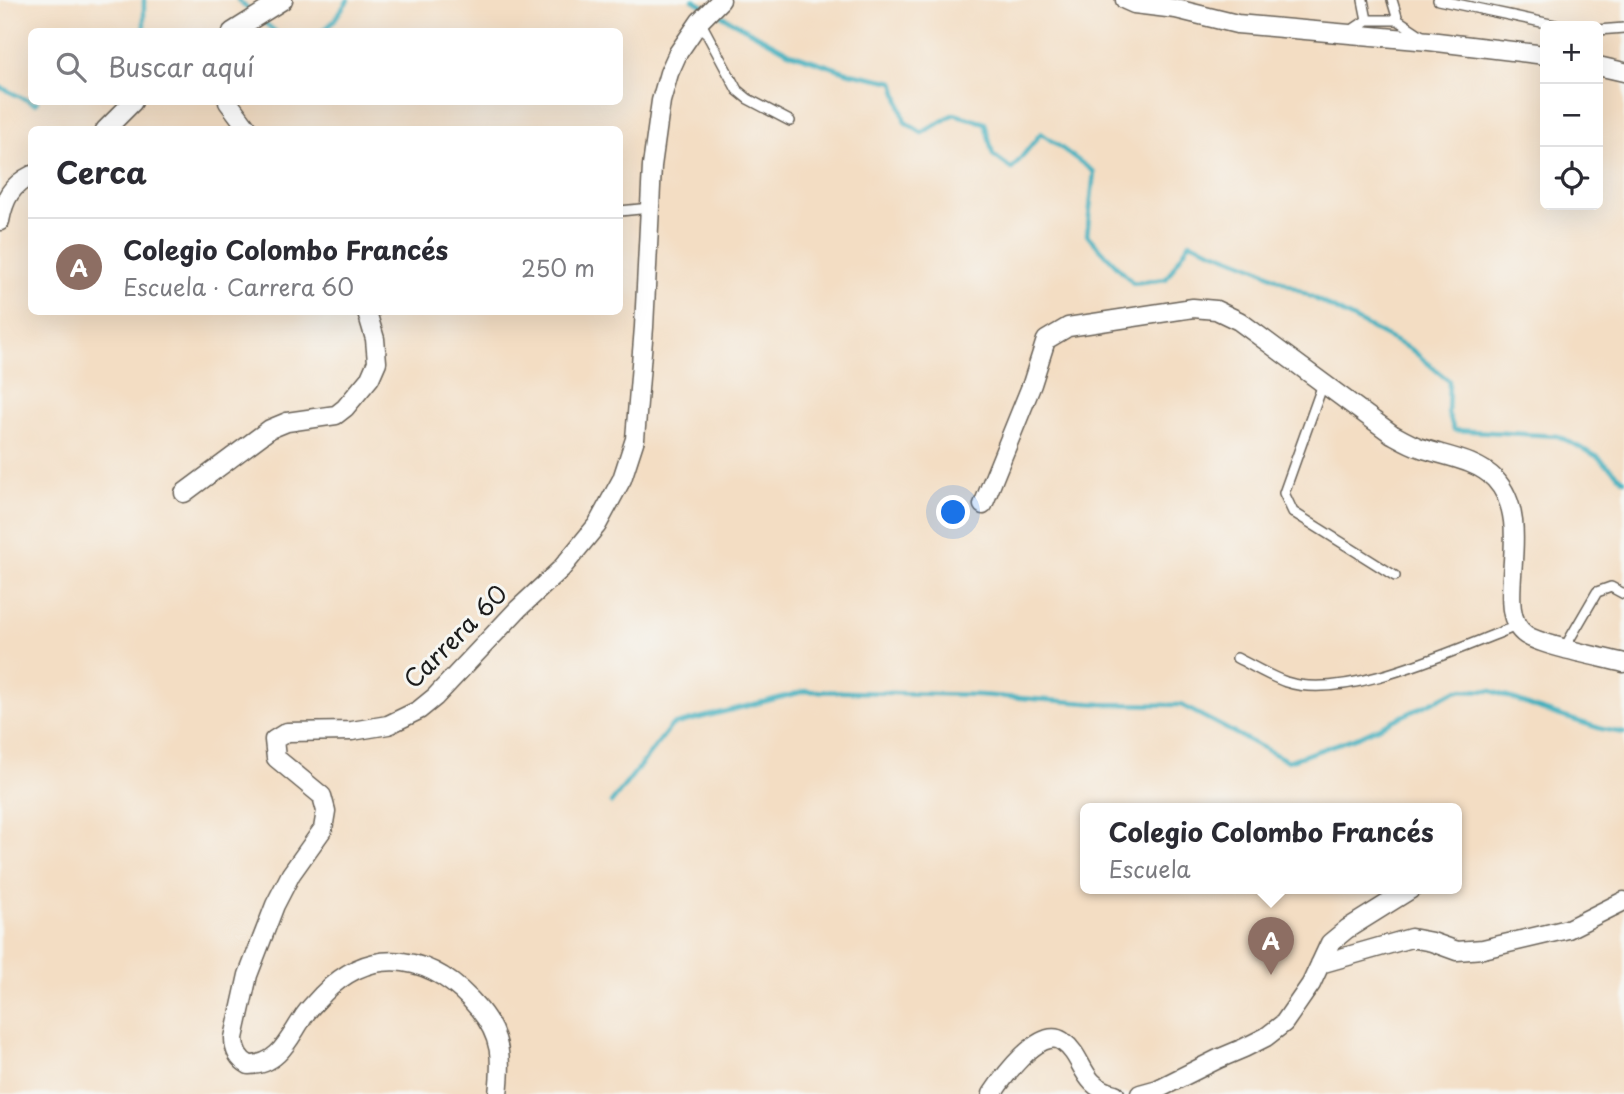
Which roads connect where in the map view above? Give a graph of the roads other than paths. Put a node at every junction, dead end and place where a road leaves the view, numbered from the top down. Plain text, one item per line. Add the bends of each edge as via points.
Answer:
1 (283, 0) edge
2 (1125, 0) edge
3 (1363, 0) edge
4 (1392, 0) edge
5 (1438, 0) edge
6 (1170, 5) edge
7 (711, 10) edge
8 (1367, 20) junction
9 (1398, 20) junction
10 (1540, 22) edge
11 (238, 28) edge
12 (1624, 28) edge
13 (1603, 30) edge
14 (1344, 35) junction
15 (1429, 41) junction
16 (1540, 54) edge
17 (1603, 67) edge
18 (1624, 72) edge
19 (130, 105) edge
20 (230, 105) edge
21 (790, 121) dead end
22 (110, 126) edge
23 (246, 126) edge
24 (28, 177) edge
25 (652, 207) junction
26 (623, 211) edge
27 (0, 221) edge
28 (369, 315) edge
29 (1323, 384) junction
30 (184, 493) dead end
31 (984, 505) dead end
32 (1395, 576) dead end
33 (1624, 594) edge
34 (1517, 626) junction
35 (1565, 647) junction
36 (1237, 658) dead end
37 (1624, 663) edge
38 (1403, 894) edge
39 (1624, 901) edge
40 (1320, 964) junction
41 (498, 1094) edge
42 (992, 1094) edge
43 (1115, 1094) edge
44 (1140, 1094) edge

1 - 11 street
2 - 6 street via 1134,5
3 - 8 lane
4 - 9 lane
5 - 10 lane
6 - 14 street via 1237,24
7 - 21 lane via 737,90
7 - 25 street, Carrera 60 via 674,63 661,102 652,166
8 - 9 lane
8 - 14 lane
9 - 15 lane
12 - 13 lane
14 - 15 street
15 - 16 street
17 - 18 street
19 - 22 street
20 - 23 street
24 - 27 street via 7,194
25 - 26 lane
25 - 41 street, Carrera 60 via 635,439 622,479 587,540 419,709 388,725 287,732 274,740 276,758 322,796 326,811 323,829 291,874 248,975 234,1038 238,1055 249,1065 271,1060 323,993 345,975 388,961 403,961 419,964 452,982 487,1019 500,1053
28 - 30 street via 377,362 345,408 336,415 270,429
29 - 31 street via 1239,321 1216,310 1193,308 1068,327 1046,340
29 - 32 lane via 1284,493 1293,512
29 - 34 street via 1392,434 1477,467 1495,479 1514,518 1511,609
33 - 35 lane via 1611,587 1597,593
34 - 35 street via 1534,639
34 - 36 lane via 1348,685 1315,687 1286,682
35 - 37 street
38 - 40 street via 1346,929 1330,943
39 - 40 street via 1568,929 1483,949 1457,951 1411,938
40 - 44 street via 1284,1023 1266,1037
42 - 43 street via 1025,1053 1054,1039 1064,1043 1091,1083

